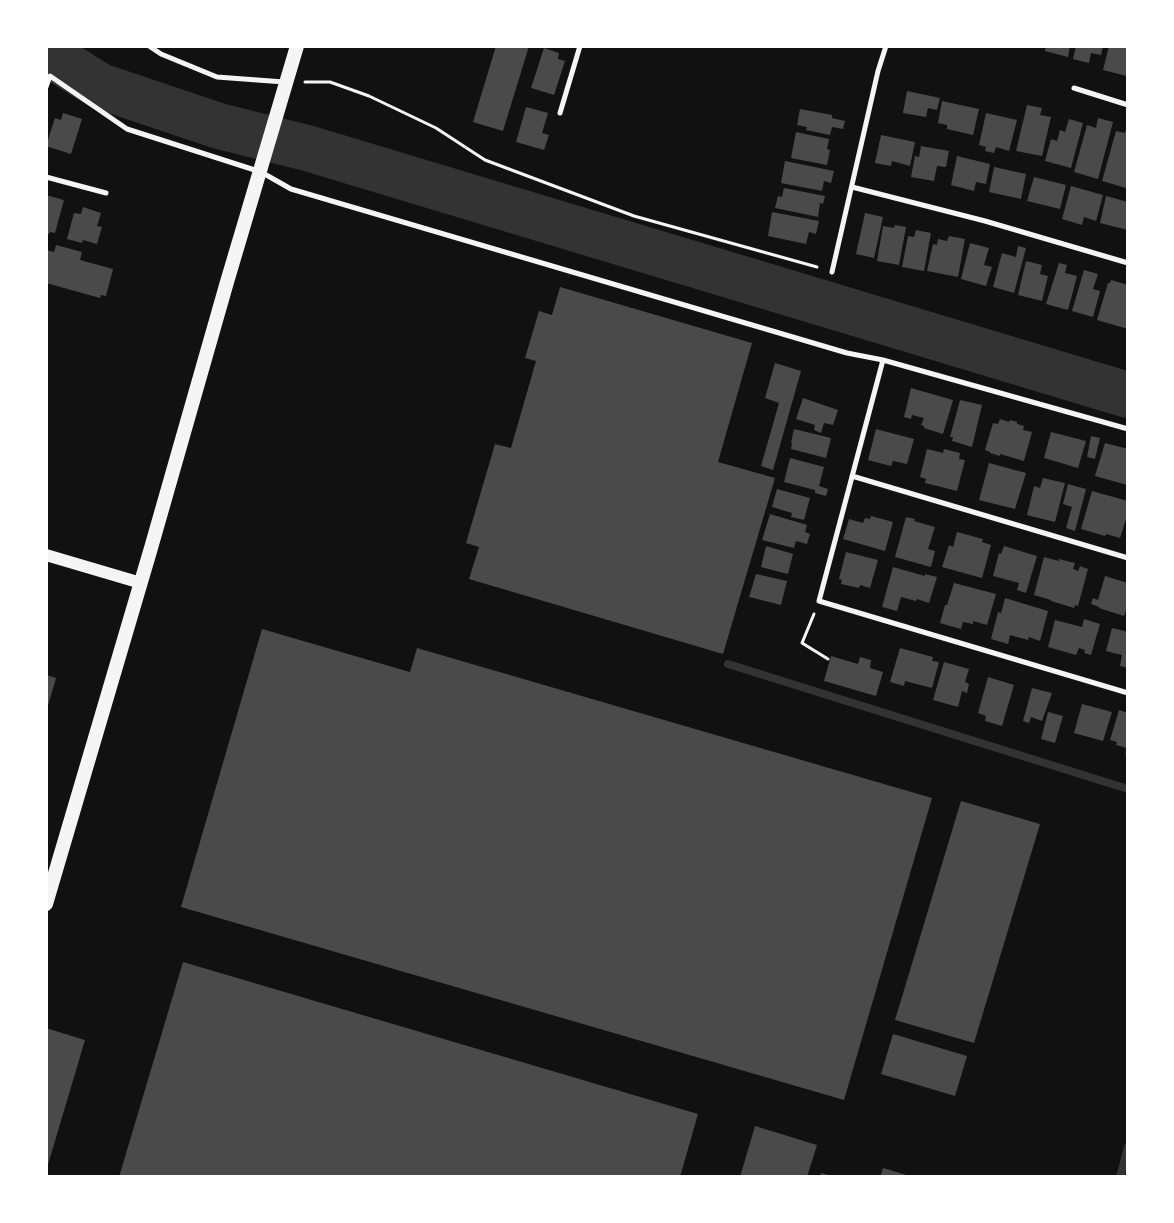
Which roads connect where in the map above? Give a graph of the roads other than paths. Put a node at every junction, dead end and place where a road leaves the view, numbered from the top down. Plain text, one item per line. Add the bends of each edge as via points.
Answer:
1 (150, 46) edge
2 (298, 46) edge
3 (580, 46) edge
4 (886, 46) edge
5 (287, 83) junction
6 (46, 87) edge
7 (1074, 88) dead end
8 (1128, 104) edge
9 (560, 112) dead end
10 (262, 167) junction
11 (46, 177) edge
12 (852, 187) junction
13 (106, 193) dead end
14 (1128, 263) edge
15 (832, 272) road end
16 (883, 360) junction
17 (1128, 429) edge
18 (852, 476) junction
19 (46, 555) edge
20 (1128, 558) edge
21 (141, 583) junction
22 (1128, 693) edge
23 (46, 904) edge

1 - 5 street via 161,54 217,77
2 - 5 highway
3 - 9 street
4 - 12 street
5 - 10 highway
6 - 10 street via 50,76 127,129
7 - 8 street
10 - 16 street via 291,189 847,353
10 - 21 highway
11 - 13 street
12 - 14 street via 985,221
12 - 15 street
16 - 17 street
16 - 18 street
18 - 20 street
18 - 22 street via 819,602
19 - 21 main road
21 - 23 highway

